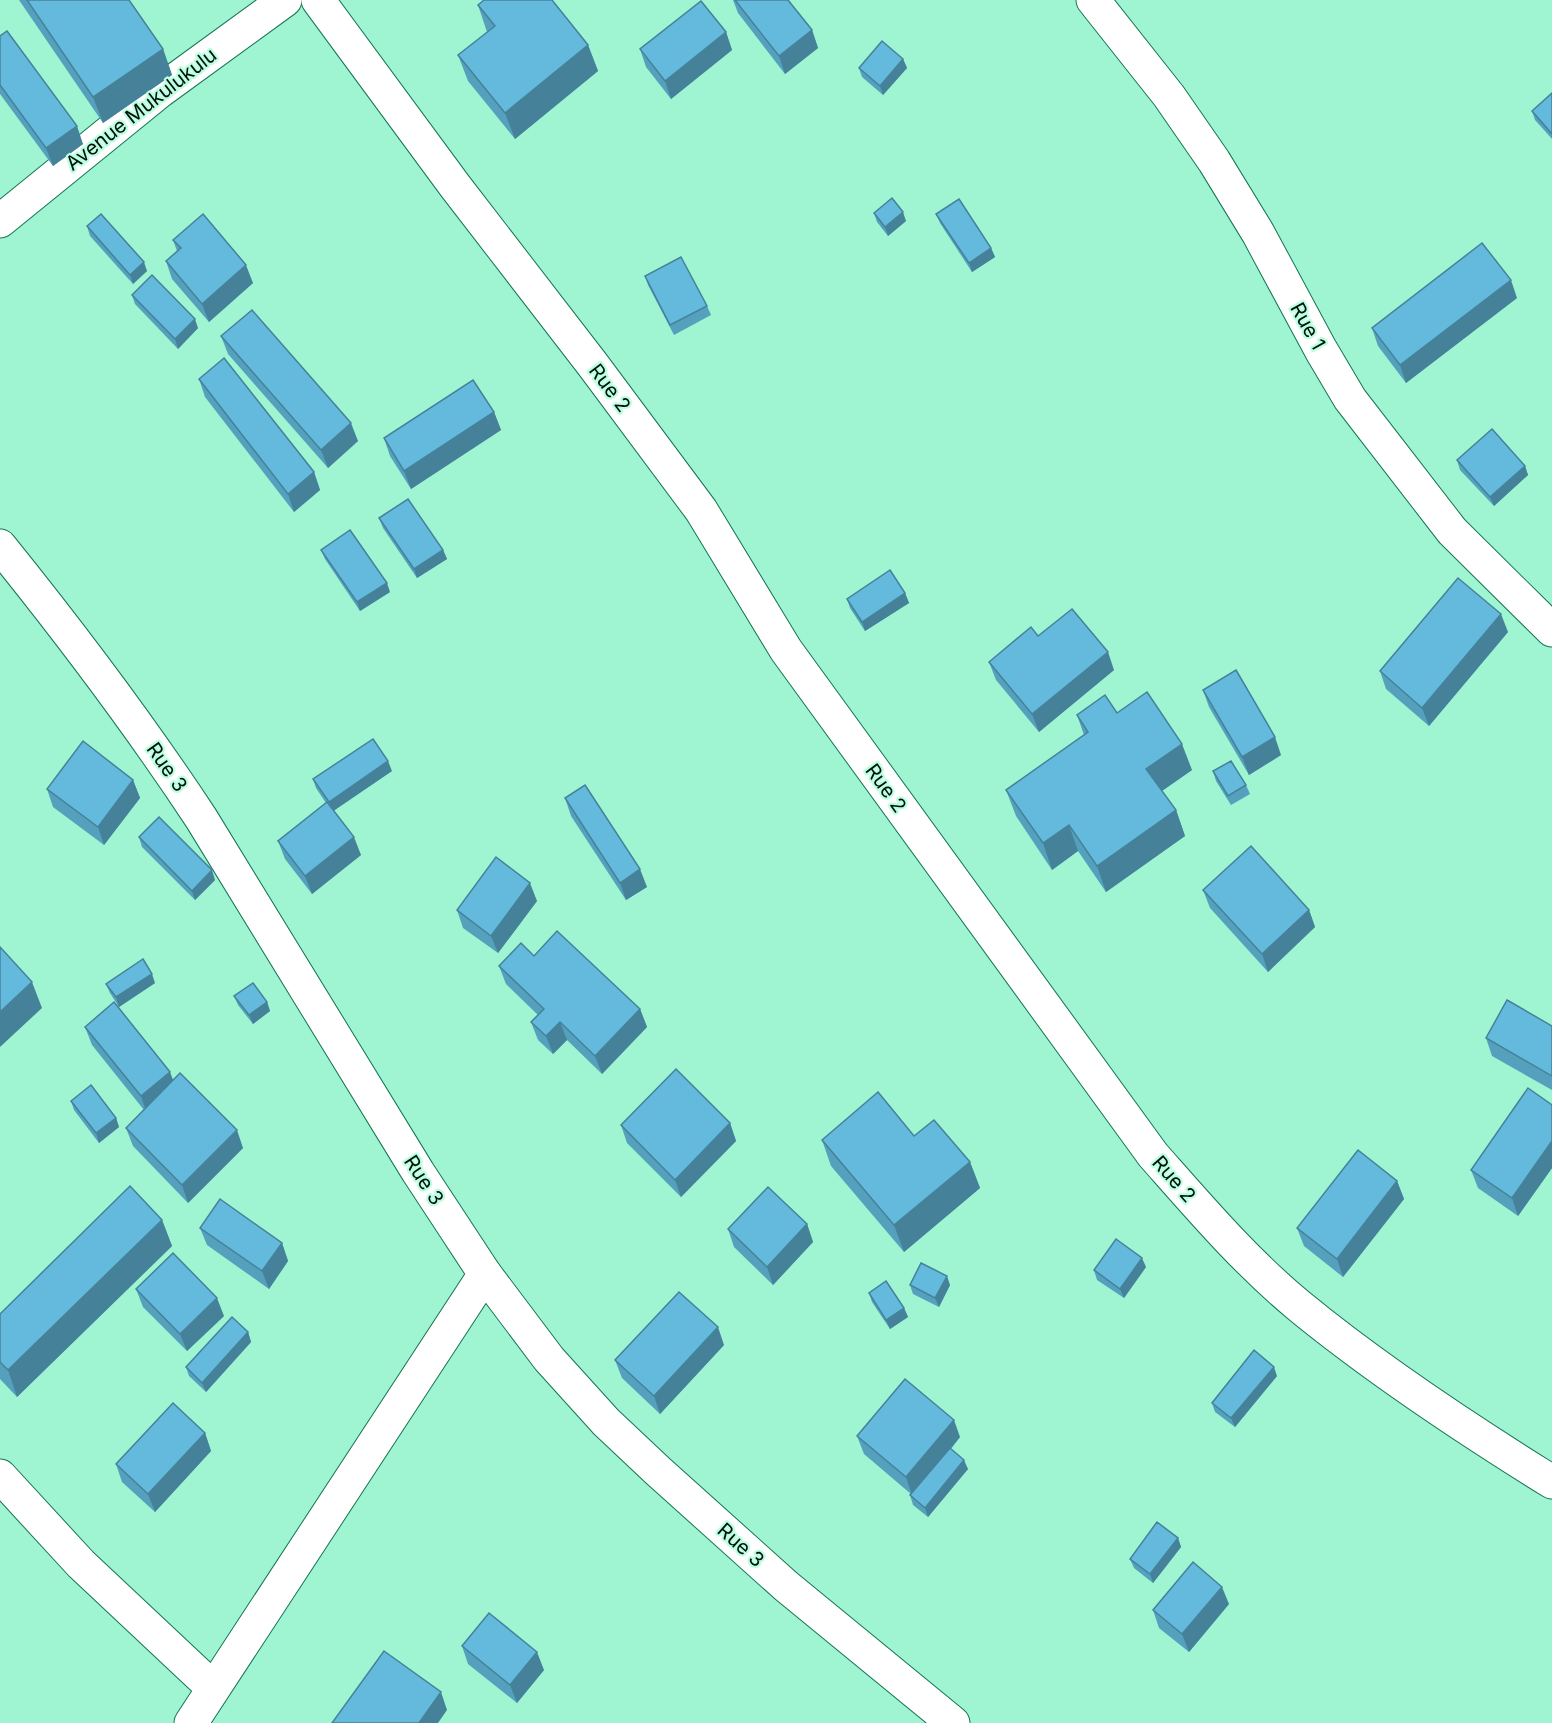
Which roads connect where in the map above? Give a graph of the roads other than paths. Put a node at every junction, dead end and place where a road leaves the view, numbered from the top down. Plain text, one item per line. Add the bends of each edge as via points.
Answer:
1 (285, 0) edge
2 (318, 0) edge
3 (1093, 0) edge
4 (0, 221) edge
5 (0, 546) edge
6 (1552, 630) edge
7 (485, 1274) junction
8 (0, 1476) edge
9 (1552, 1482) edge
10 (213, 1688) junction
11 (191, 1723) edge
12 (953, 1723) edge

1 - 4 street, Avenue Mukulukulu via 160,91
2 - 9 street, Rue 2 via 694,501 786,650 1153,1155 1221,1233 1298,1304 1381,1367
3 - 6 street, Rue 1 via 1169,96 1214,161 1350,399 1452,531
5 - 7 street, Rue 3 via 171,771
7 - 10 street
7 - 12 street, Rue 3 via 549,1359 658,1472 786,1586
8 - 10 street via 81,1564
10 - 11 street

